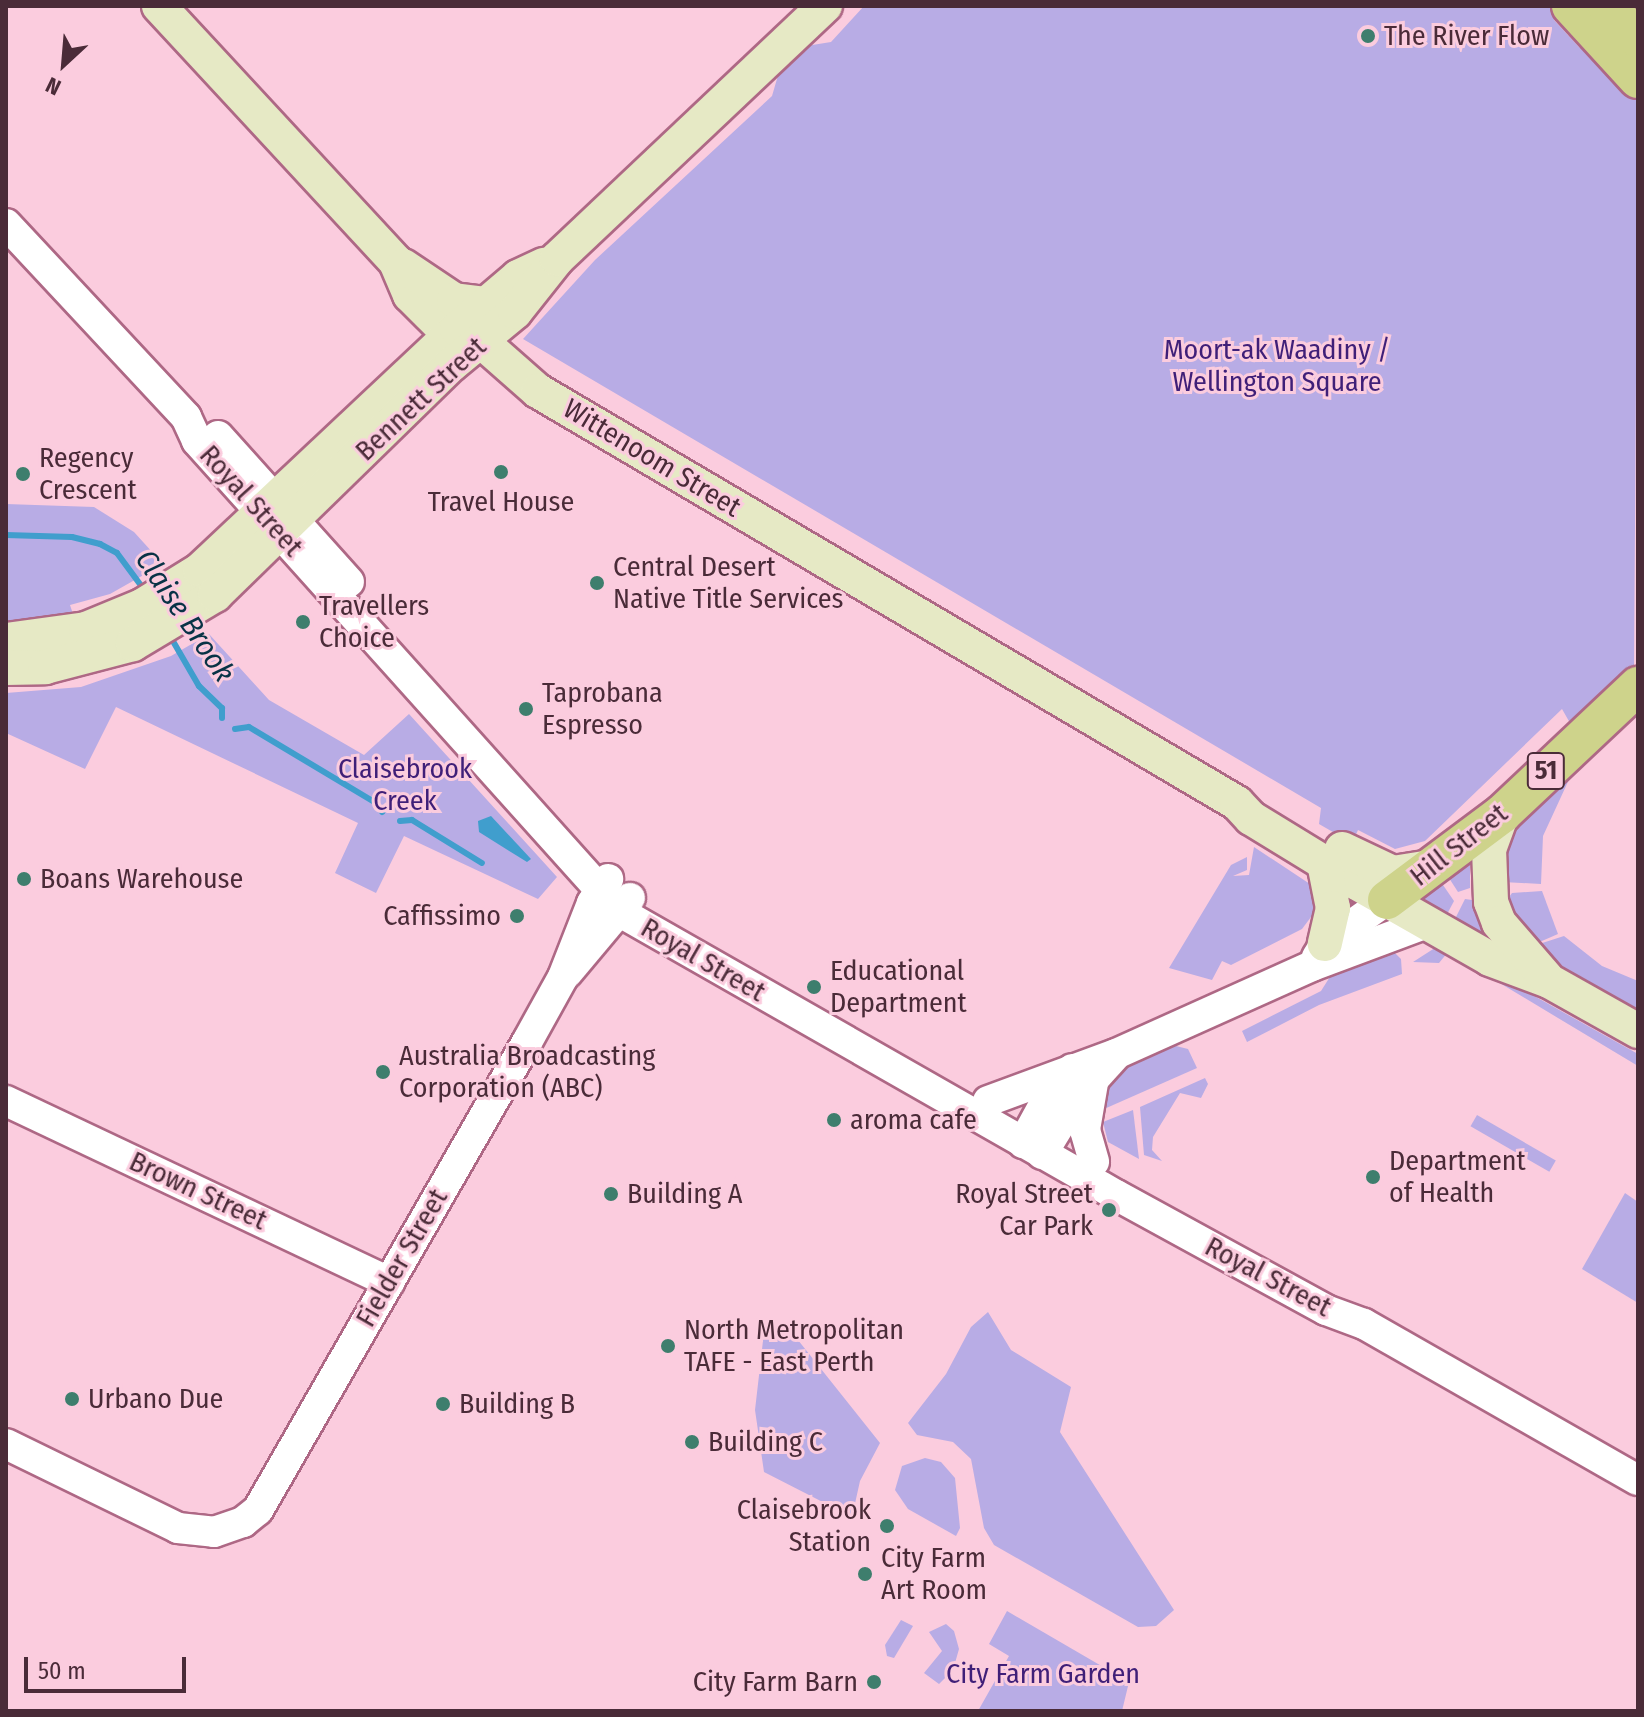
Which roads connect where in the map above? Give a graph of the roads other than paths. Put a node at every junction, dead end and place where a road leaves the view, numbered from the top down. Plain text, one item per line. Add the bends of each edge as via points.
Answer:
1 (159, 6) edge
2 (825, 6) edge
3 (1571, 6) edge
4 (1607, 6) edge
5 (1638, 39) edge
6 (1638, 79) edge
7 (6, 224) edge
8 (557, 259) junction
9 (396, 262) junction
10 (487, 304) junction
11 (461, 347) junction
12 (278, 516) junction
13 (164, 612) junction
14 (6, 640) edge
15 (6, 668) edge
16 (1638, 686) edge
17 (1237, 803) junction
18 (1502, 814) junction
19 (1324, 863) junction
20 (1431, 867) junction
21 (615, 895) junction
22 (1387, 900) junction
23 (1427, 923) junction
24 (1318, 955) junction
25 (1549, 981) junction
26 (1638, 1031) edge
27 (1084, 1072) junction
28 (6, 1101) edge
29 (988, 1101) junction
30 (1037, 1141) junction
31 (1094, 1162) junction
32 (389, 1282) junction
33 (1364, 1324) junction
34 (6, 1444) edge
35 (1638, 1480) edge

1 - 9 main road
2 - 8 main road, Bennett Street
3 - 6 main road
4 - 5 main road
7 - 12 street, Royal Street via 186,417 197,441
8 - 10 main road, Bennett Street via 518,277
8 - 11 main road, Bennett Street via 534,293
9 - 10 main road via 454,300
9 - 11 main road via 410,295
10 - 11 main road, Bennett Street
11 - 12 main road, Bennett Street
11 - 17 main road, Wittenoom Street
12 - 13 main road, Bennett Street via 200,570
12 - 21 street, Royal Street
13 - 14 main road
13 - 15 main road via 101,655 45,667
16 - 18 main road, Hill Street / 51
17 - 19 main road, Wittenoom Street via 1251,818
17 - 20 main road, Wittenoom Street via 1257,802 1382,870 1407,874
18 - 20 main road, Hill Street
18 - 25 main road, Wittenoom Street / 51 via 1489,849 1491,902 1505,931
19 - 22 main road, Wittenoom Street
19 - 24 main road via 1333,908
20 - 22 main road, Hill Street
21 - 29 street, Royal Street
21 - 30 street, Royal Street
21 - 32 street, Fielder Street
22 - 23 main road, Wittenoom Street
22 - 24 street, Hill Street
23 - 24 street, Hill Street
23 - 25 main road, Wittenoom Street via 1490,959
24 - 27 street, Hill Street
25 - 26 main road, Wittenoom Street / 51
27 - 29 street
27 - 30 street, Hill Street
27 - 31 street via 1085,1123
28 - 32 street, Brown Street
29 - 30 street, Royal Street
30 - 31 street, Royal Street
30 - 33 street, Royal Street via 1326,1310
31 - 33 street, Royal Street via 1327,1293
32 - 34 street, Fielder Street via 269,1496 230,1528 178,1528
33 - 35 street, Royal Street

